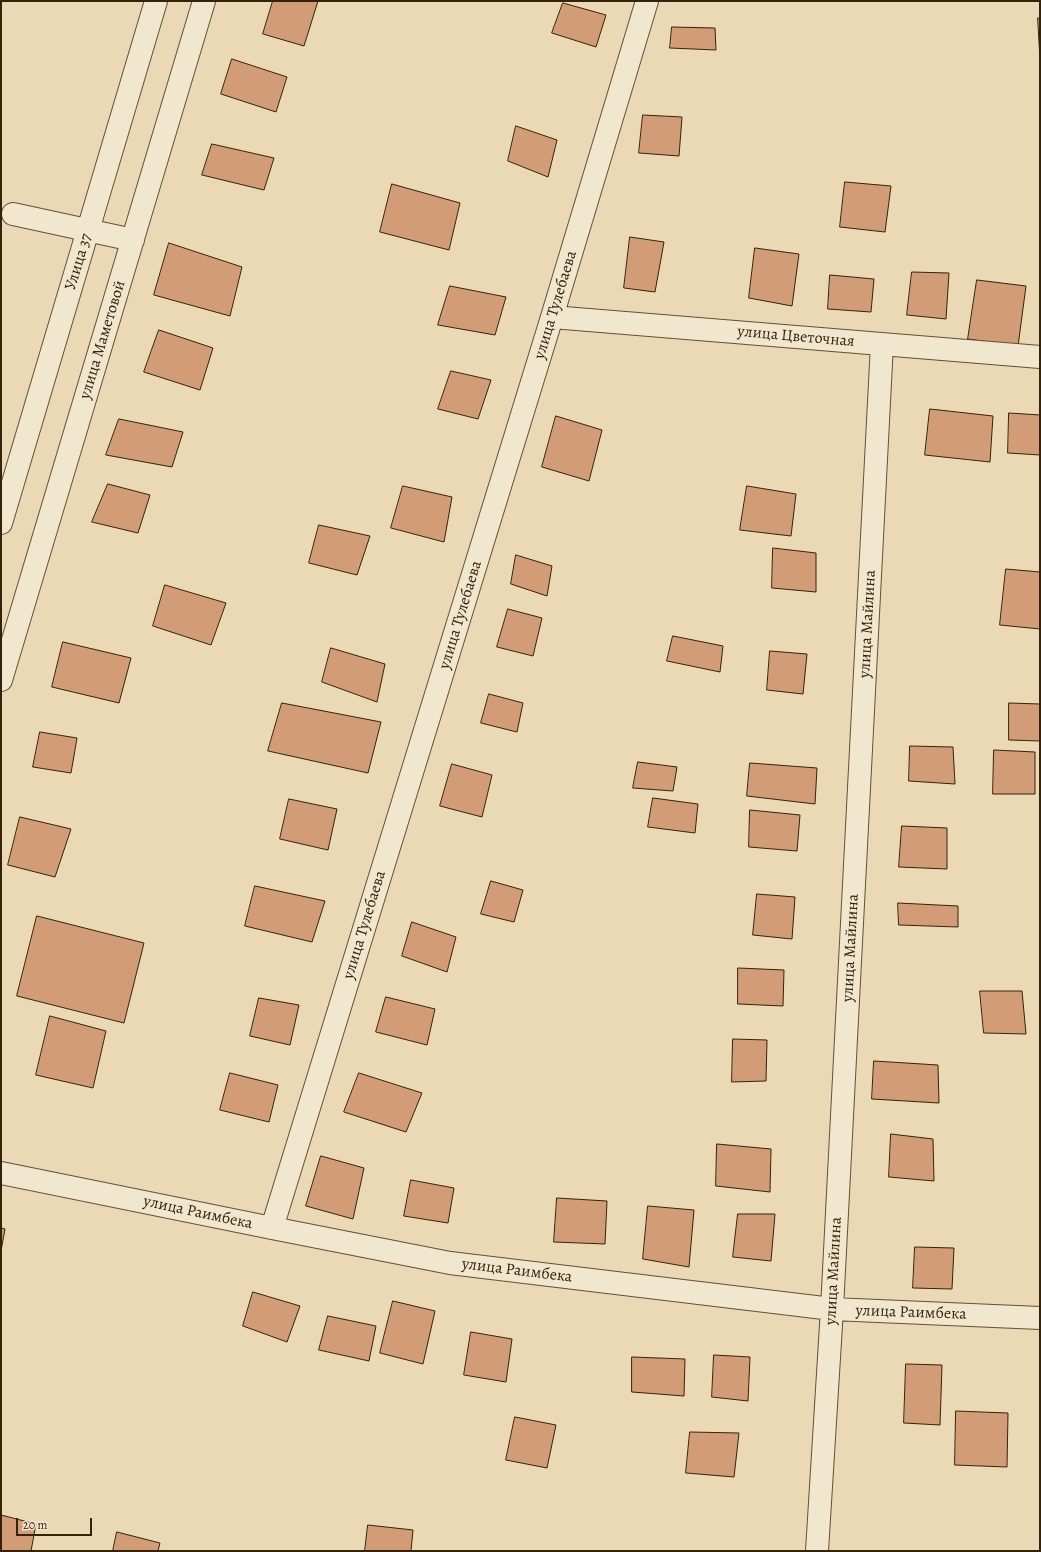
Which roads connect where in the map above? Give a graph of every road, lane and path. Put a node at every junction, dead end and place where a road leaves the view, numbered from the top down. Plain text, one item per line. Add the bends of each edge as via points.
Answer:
1 (156, 1) edge
2 (204, 1) edge
3 (647, 1) edge
4 (13, 214) dead end
5 (133, 240) junction
6 (552, 317) junction
7 (882, 344) junction
8 (1040, 357) edge
9 (1, 523) edge
10 (1, 680) edge
11 (1, 1173) edge
12 (272, 1228) junction
13 (832, 1309) junction
14 (1040, 1318) edge
15 (817, 1551) edge

1 - 9 street, Улица 37
2 - 5 street, улица Маметовой
3 - 6 street, улица Тулебаева
4 - 5 street
5 - 10 street, улица Маметовой
6 - 7 street, улица Цветочная
6 - 12 street, улица Тулебаева
7 - 8 street, улица Цветочная
7 - 13 street, улица Майлина
11 - 12 street, улица Раимбека
12 - 13 street, улица Раимбека via 450,1263
13 - 14 street, улица Раимбека
13 - 15 street, улица Майлина

